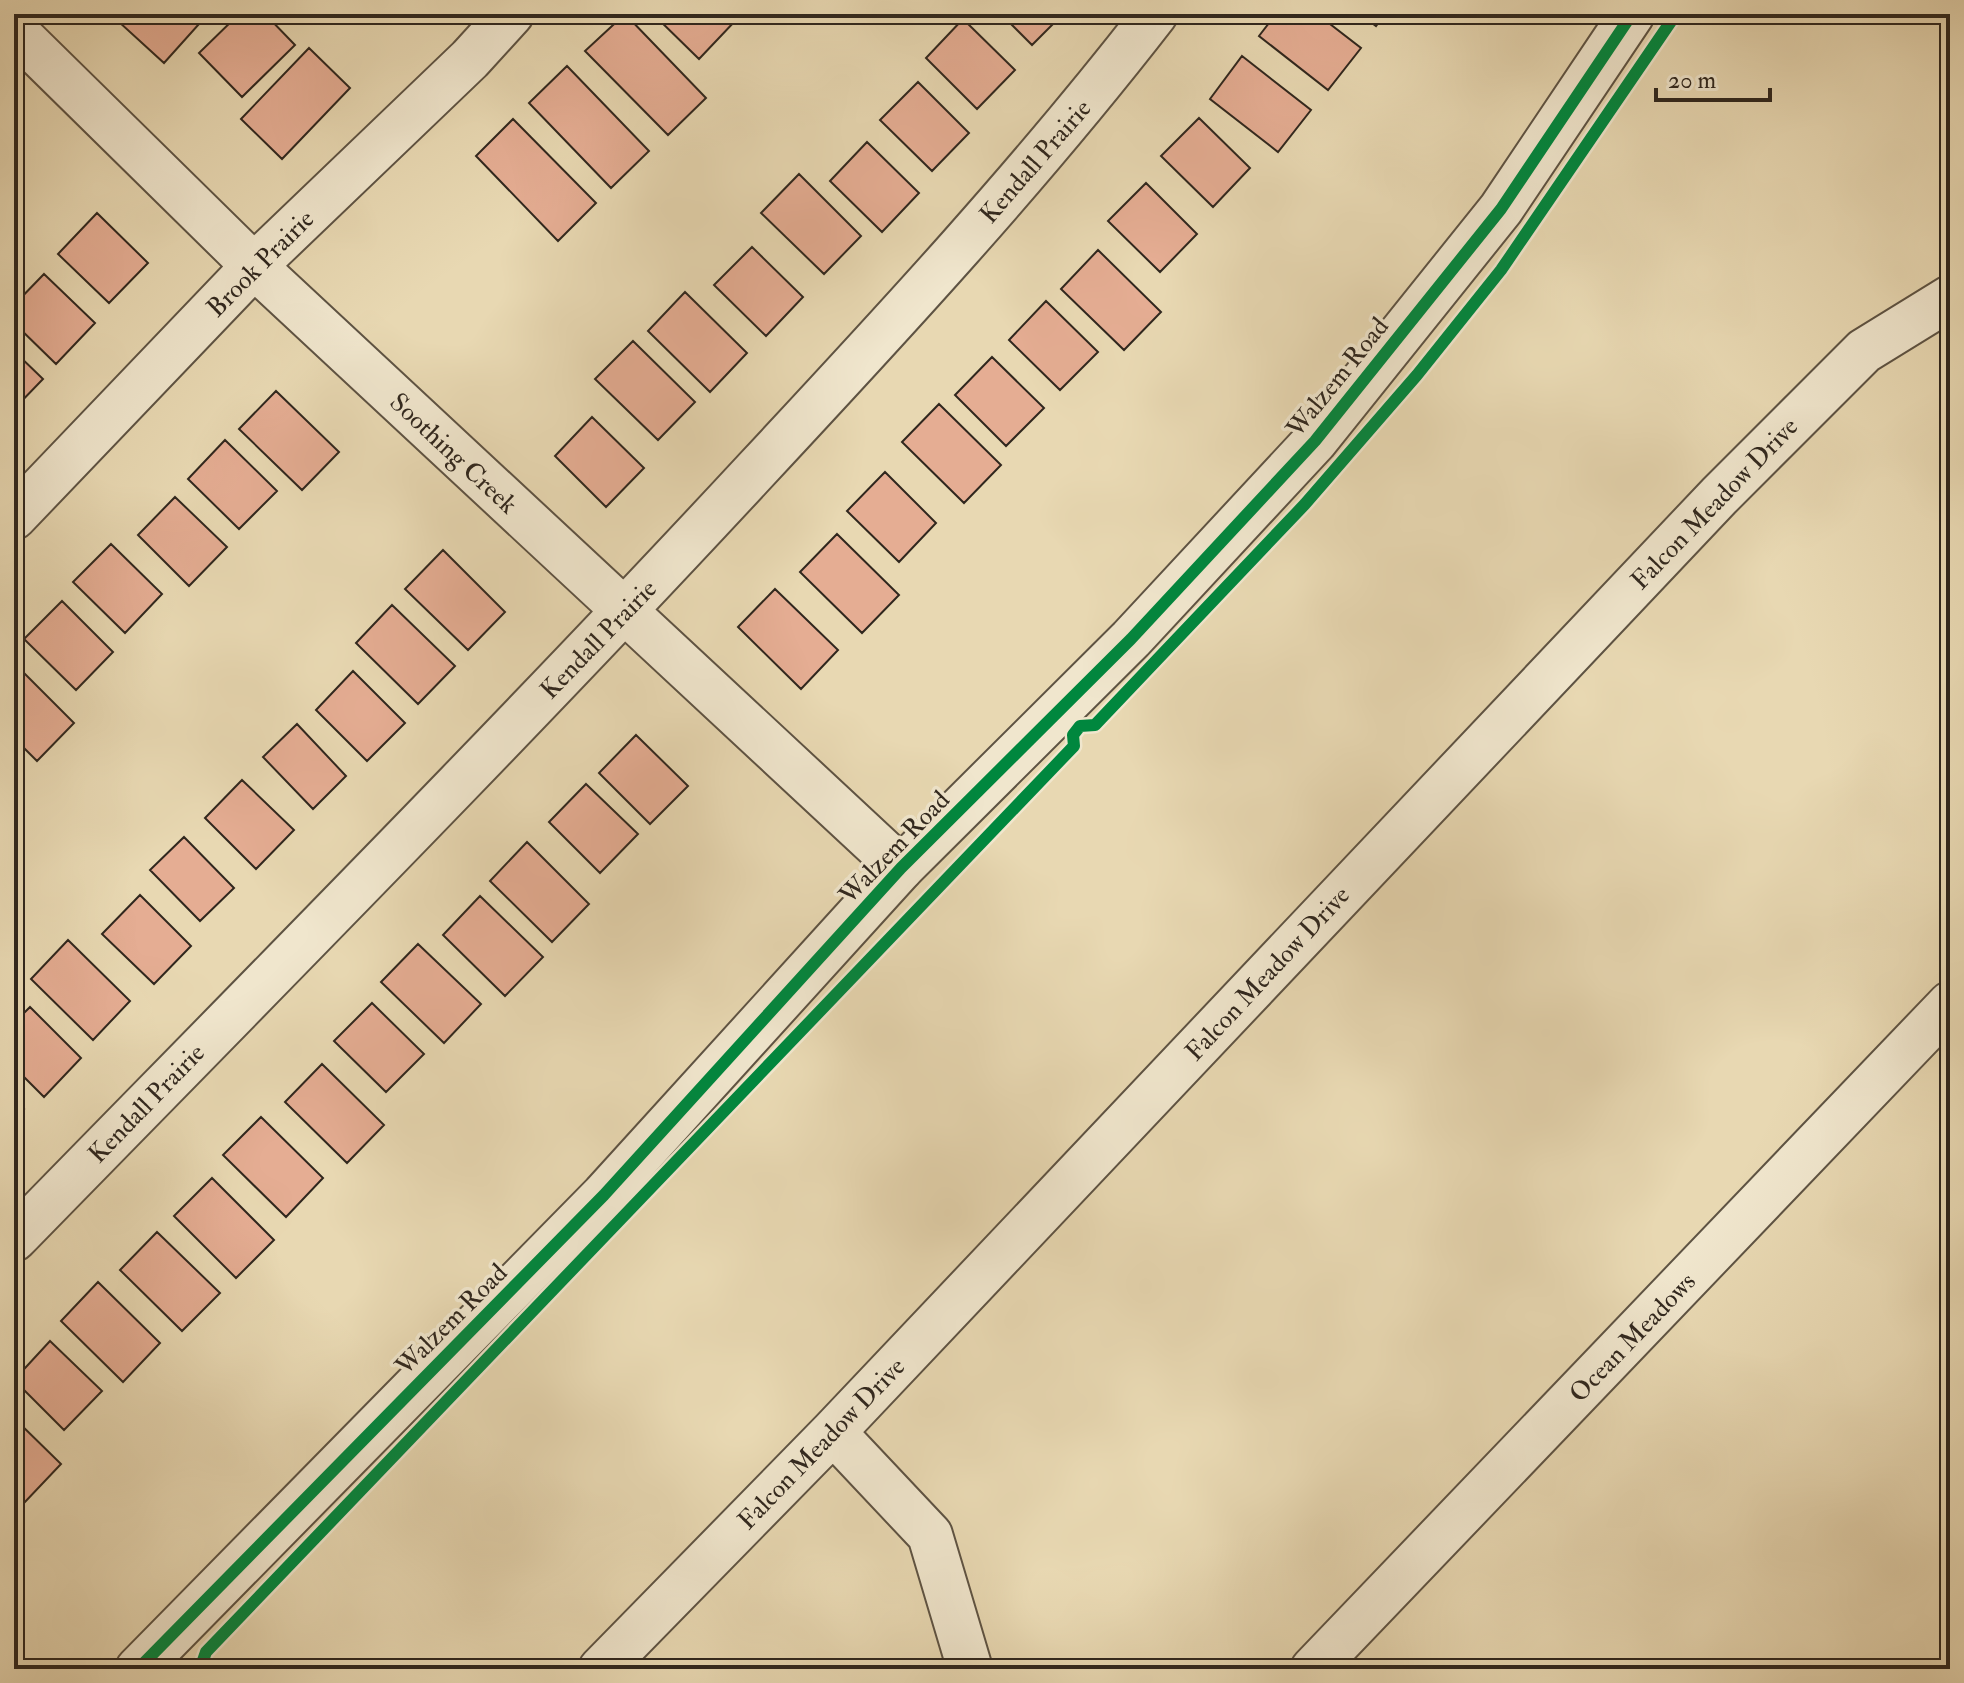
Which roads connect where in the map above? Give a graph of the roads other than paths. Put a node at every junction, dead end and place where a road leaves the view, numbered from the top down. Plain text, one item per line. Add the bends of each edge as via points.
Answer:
1 (511, 14) edge
2 (1155, 14) edge
3 (1632, 14) edge
4 (14, 30) edge
5 (254, 266) junction
6 (1950, 298) edge
7 (14, 517) edge
8 (624, 613) junction
9 (901, 868) junction
10 (1950, 1004) edge
11 (14, 1239) edge
12 (833, 1432) junction
13 (138, 1669) edge
14 (601, 1669) edge
15 (970, 1669) edge
16 (1313, 1669) edge

1 - 5 street, Brook Prairie
2 - 8 street, Kendall Prairie via 1077,114 896,319
3 - 9 street, Walzem Road via 1501,209 1315,441 1131,639
4 - 5 street, Soothing Creek
5 - 7 street, Brook Prairie
5 - 8 street, Soothing Creek
6 - 12 street, Falcon Meadow Drive via 1864,351 1730,484
8 - 9 street, Soothing Creek
8 - 11 street, Kendall Prairie
9 - 13 street, Walzem Road via 604,1195
10 - 16 street, Ocean Meadows
12 - 14 street, Falcon Meadow Drive
12 - 15 street via 930,1535

